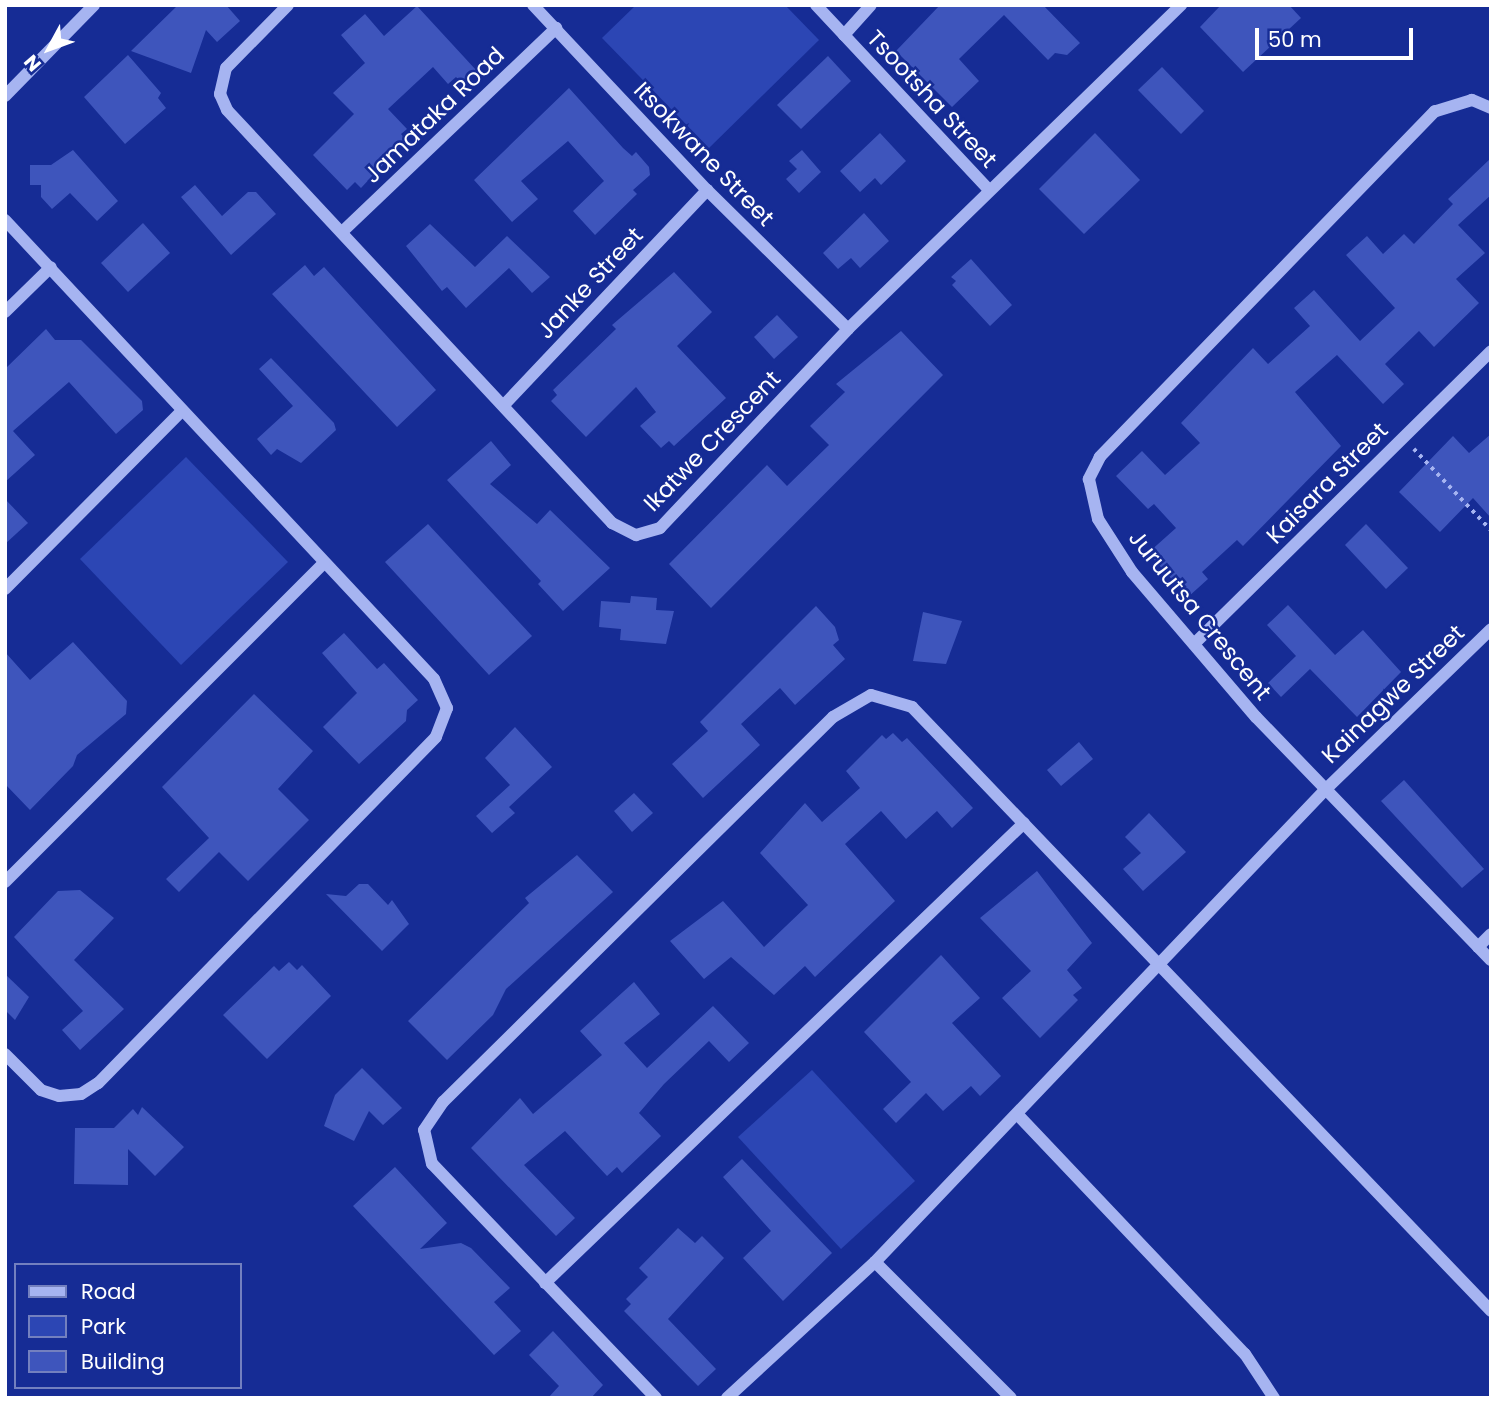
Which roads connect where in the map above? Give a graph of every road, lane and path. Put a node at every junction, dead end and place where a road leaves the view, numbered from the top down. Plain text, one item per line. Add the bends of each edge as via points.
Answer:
1 (94, 5) edge
2 (288, 5) edge
3 (533, 5) edge
4 (816, 5) edge
5 (871, 5) edge
6 (1181, 5) edge
7 (556, 28) junction
8 (844, 35) junction
9 (5, 96) edge
10 (1491, 108) edge
11 (706, 190) junction
12 (989, 190) junction
13 (5, 220) edge
14 (342, 232) junction
15 (51, 267) junction
16 (5, 312) edge
17 (848, 329) junction
18 (1491, 351) edge
19 (504, 405) junction
20 (181, 412) junction
21 (1403, 438) junction
22 (1491, 530) edge
23 (324, 564) junction
24 (5, 589) edge
25 (1491, 629) edge
26 (1194, 644) junction
27 (1325, 790) junction
28 (1024, 823) junction
29 (5, 881) edge
30 (1491, 934) edge
31 (1478, 947) junction
32 (1491, 960) edge
33 (1161, 966) junction
34 (5, 1054) edge
35 (1017, 1114) junction
36 (875, 1262) junction
37 (545, 1283) junction
38 (1491, 1311) edge
39 (656, 1398) edge
40 (727, 1398) edge
41 (1012, 1398) edge
42 (1274, 1398) edge

1 - 9 street
2 - 14 street, Ikatwe Crescent via 226,68 220,94 226,110
3 - 7 street, Itsokwane Street
4 - 8 street, Tsootsha Street
5 - 8 street
6 - 12 street, Ikatwe Crescent
7 - 11 street, Itsokwane Street
7 - 14 street, Jamataka Road
8 - 12 street, Tsootsha Street
10 - 26 street, Juruutsa Crescent via 1472,100 1435,111 1100,457 1089,479 1098,519 1132,572
11 - 17 street, Itsokwane Street
11 - 19 street, Janke Street
12 - 17 street, Ikatwe Crescent
13 - 15 street
14 - 19 street, Ikatwe Crescent
15 - 16 street
15 - 20 street
17 - 19 street, Ikatwe Crescent via 649,534 622,531 612,523
18 - 21 street, Kaisara Street
20 - 23 street
20 - 24 street
21 - 22 path
21 - 26 street, Kaisara Street
23 - 29 street
23 - 34 street via 434,679 447,708 436,737 97,1083 81,1094 60,1096 41,1090
25 - 27 street, Kainagwe Street
26 - 27 street, Juruutsa Crescent
27 - 31 street, Juruutsa Crescent
27 - 33 street, Kainagwe Street
28 - 33 street
28 - 37 street
28 - 37 street via 901,700 864,697 833,717 443,1102 424,1130 432,1164
30 - 31 street
31 - 32 street, Juruutsa Crescent
33 - 35 street, Kainagwe Street
33 - 38 street
35 - 36 street, Kainagwe Street
35 - 42 street via 1245,1354
36 - 40 street, Kainagwe Street
36 - 41 street
37 - 39 street

